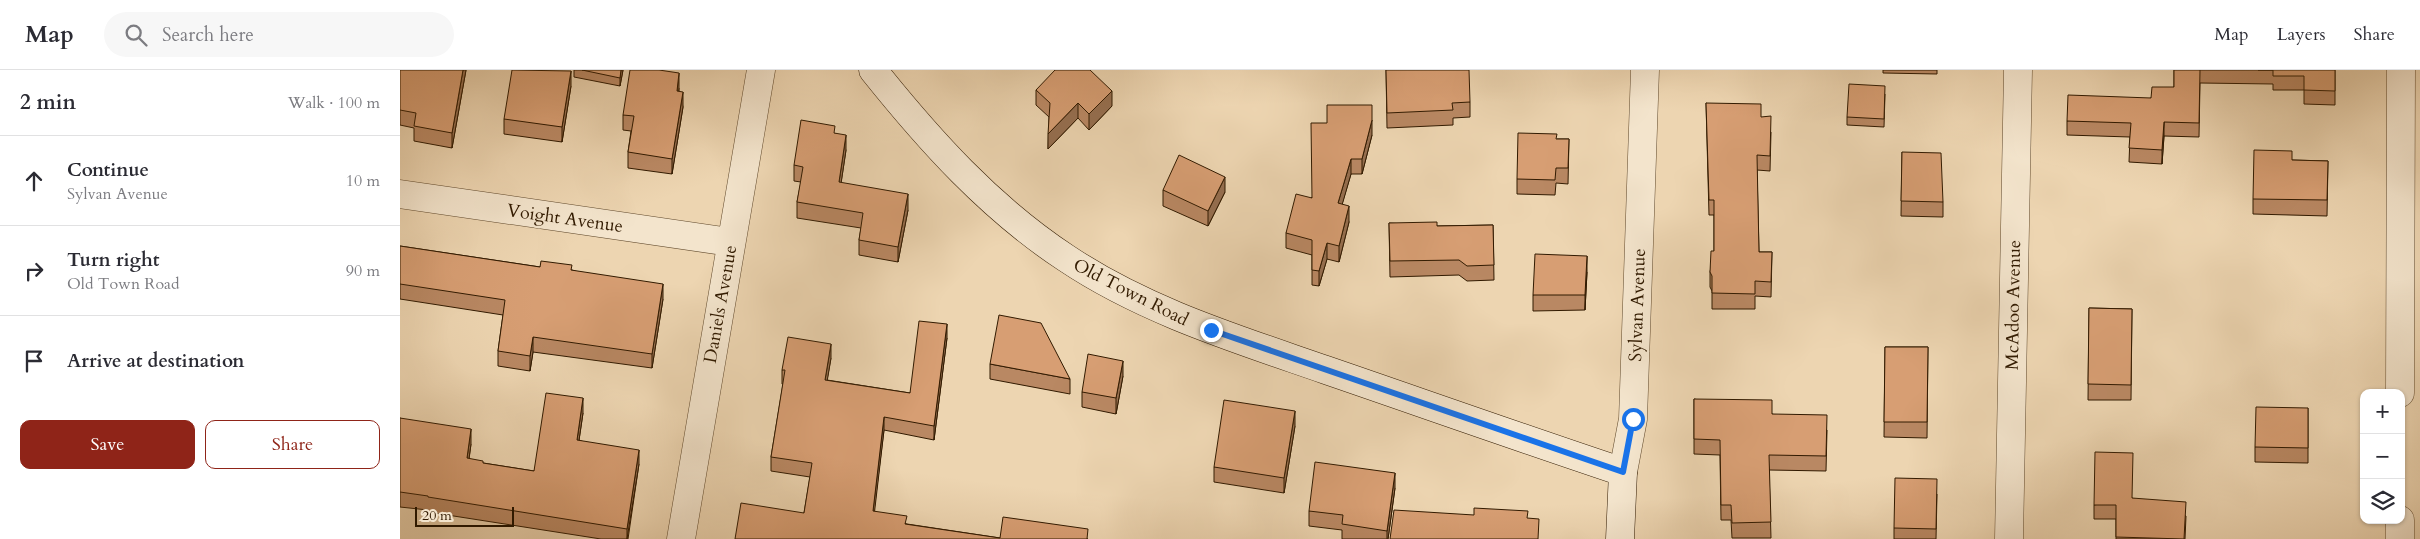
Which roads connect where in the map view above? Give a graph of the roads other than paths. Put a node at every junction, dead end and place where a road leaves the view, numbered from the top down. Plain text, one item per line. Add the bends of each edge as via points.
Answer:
1 (761, 70) edge
2 (873, 70) edge
3 (1645, 70) edge
4 (2018, 70) edge
5 (2402, 70) edge
6 (400, 194) edge
7 (730, 242) junction
8 (2400, 389) edge
9 (1623, 472) junction
10 (2400, 524) edge
11 (681, 539) edge
12 (1620, 539) edge
13 (2009, 539) edge
14 (2400, 539) edge

1 - 7 street, Daniels Avenue
2 - 9 street, Old Town Road via 908,114 1013,220 1067,259 1141,300 1211,330
3 - 9 street, Sylvan Avenue via 1633,419
4 - 13 street, McAdoo Avenue
5 - 8 street
6 - 7 street, Voight Avenue
7 - 11 street, Daniels Avenue
9 - 12 street, Sylvan Avenue
10 - 14 street

